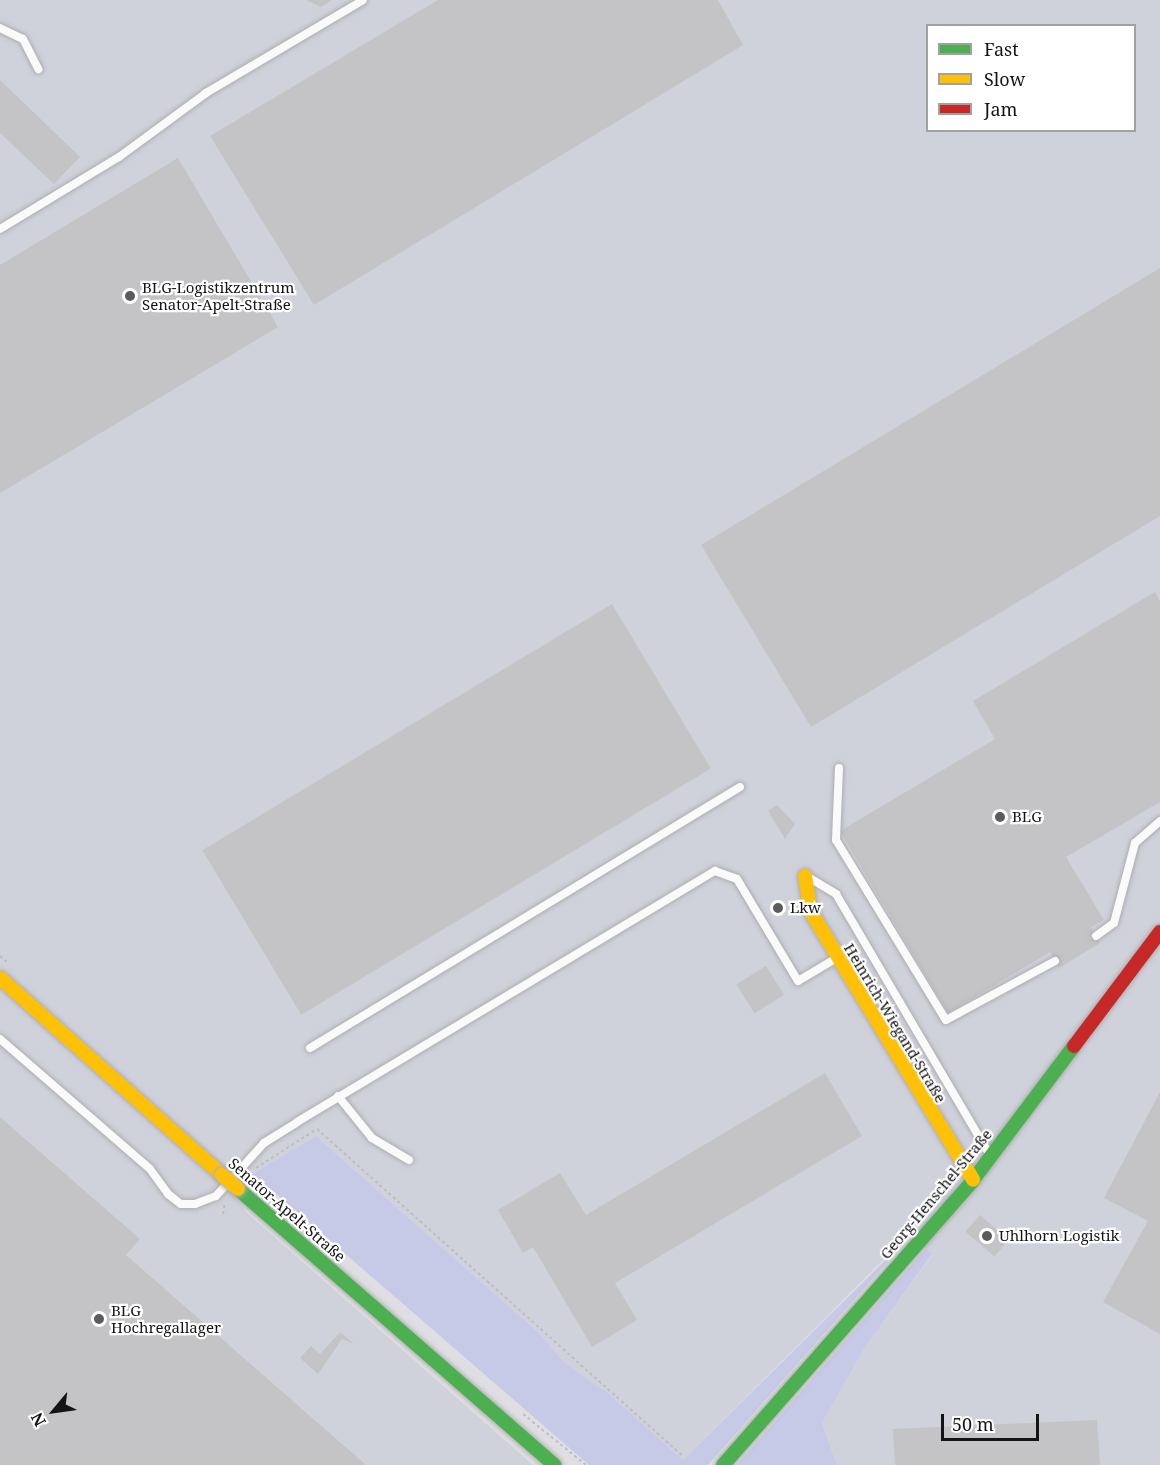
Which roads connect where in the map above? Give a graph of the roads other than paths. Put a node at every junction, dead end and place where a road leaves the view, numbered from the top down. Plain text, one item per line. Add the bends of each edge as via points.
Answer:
1 (363, 0) edge
2 (0, 28) edge
3 (38, 69) dead end
4 (0, 229) edge
5 (839, 768) dead end
6 (740, 787) dead end
7 (1160, 821) edge
8 (806, 876) joint
9 (1160, 932) edge
10 (1096, 936) dead end
11 (837, 958) junction
12 (1055, 961) dead end
13 (0, 978) edge
14 (0, 1039) edge
15 (310, 1048) dead end
16 (338, 1096) junction
17 (991, 1156) junction
18 (409, 1160) dead end
19 (973, 1180) junction
20 (554, 1465) edge
21 (723, 1465) edge

1 - 4 lane via 206,93 119,157
2 - 3 lane via 23,39
5 - 12 lane via 836,840 946,1020
6 - 15 lane
7 - 10 lane via 1135,843 1114,923
8 - 11 street, Heinrich-Wiegand-Straße via 811,912
8 - 17 lane via 836,894
9 - 17 street, Georg-Henschel-Straße
11 - 16 lane via 798,981 737,879 715,871
11 - 19 street, Heinrich-Wiegand-Straße
13 - 20 street, Senator-Apelt-Straße, bridge via 222,1174 232,1191
14 - 16 lane via 150,1169 168,1194 181,1204 216,1196 264,1143
16 - 18 lane via 372,1138
17 - 19 street, Georg-Henschel-Straße
19 - 21 street, Georg-Henschel-Straße

